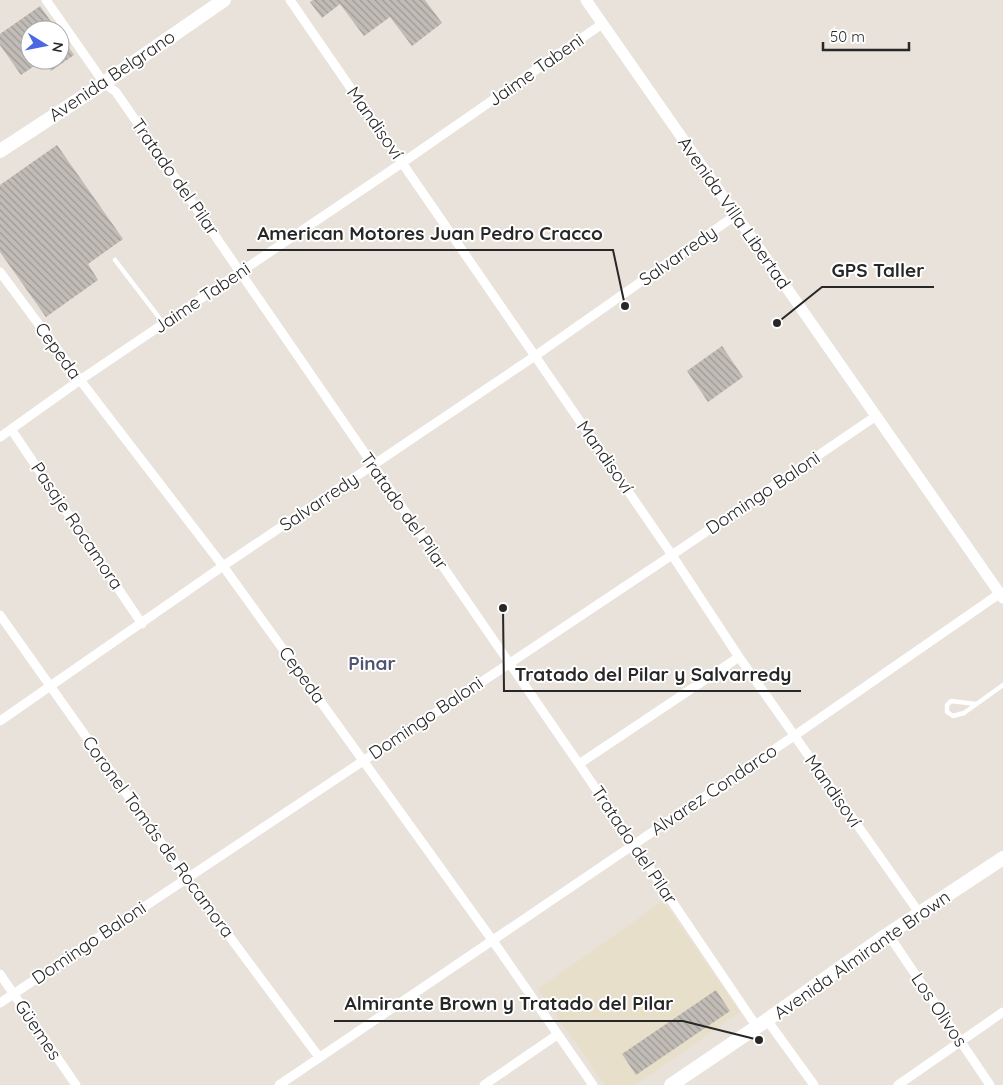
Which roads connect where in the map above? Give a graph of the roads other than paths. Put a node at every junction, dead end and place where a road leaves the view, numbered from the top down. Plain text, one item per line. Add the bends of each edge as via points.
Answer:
1 (46, 0) edge
2 (224, 0) edge
3 (290, 0) edge
4 (586, 0) edge
5 (602, 24) junction
6 (104, 82) junction
7 (0, 151) edge
8 (402, 163) junction
9 (736, 216) junction
10 (115, 260) dead end
11 (0, 272) edge
12 (240, 272) junction
13 (164, 324) junction
14 (535, 356) junction
15 (80, 380) junction
16 (876, 416) junction
17 (11, 429) junction
18 (0, 437) edge
19 (373, 466) junction
20 (672, 555) junction
21 (223, 566) junction
22 (1001, 596) edge
23 (0, 615) edge
24 (142, 624) junction
25 (739, 657) junction
26 (509, 663) junction
27 (1003, 685) edge
28 (50, 687) junction
29 (976, 704) junction
30 (0, 721) edge
31 (794, 736) junction
32 (364, 760) junction
33 (579, 764) junction
34 (634, 845) junction
35 (1003, 858) edge
36 (186, 878) junction
37 (920, 914) junction
38 (888, 934) junction
39 (493, 941) junction
40 (0, 974) edge
41 (14, 994) junction
42 (0, 1003) edge
43 (1003, 1012) edge
44 (762, 1023) junction
45 (557, 1035) junction
46 (960, 1041) junction
47 (319, 1057) junction
48 (76, 1085) edge
49 (278, 1085) edge
50 (484, 1085) edge
51 (592, 1085) edge
52 (671, 1085) edge
53 (814, 1085) edge
54 (898, 1085) edge
55 (990, 1085) edge

1 - 6 street, Tratado del Pilar
2 - 6 main road, Avenida Belgrano
3 - 8 street, Mandisoví
4 - 5 street, Avenida Villa Libertad
5 - 8 street, Jaime Tabeni
5 - 9 street, Avenida Villa Libertad
6 - 7 main road, Avenida Belgrano
6 - 12 street, Tratado del Pilar via 116,92
8 - 12 street, Jaime Tabeni
8 - 14 street, Mandisoví
9 - 14 street, Salvarredy
9 - 16 street, Avenida Villa Libertad
10 - 13 lane
11 - 15 street, Cepeda
12 - 13 street, Jaime Tabeni
12 - 19 street, Tratado del Pilar
13 - 15 street, Jaime Tabeni
14 - 19 street, Salvarredy
14 - 20 street, Mandisoví
15 - 17 street, Jaime Tabeni
15 - 21 street, Cepeda
16 - 20 street, Domingo Baloni
16 - 22 street, Avenida Villa Libertad
17 - 18 street, Jaime Tabeni
17 - 24 street, Pasaje Rocamora
19 - 21 street, Salvarredy
19 - 26 street, Tratado del Pilar
20 - 25 street, Mandisoví
20 - 26 street, Domingo Baloni
21 - 24 street, Salvarredy
21 - 32 street, Cepeda
22 - 31 street, Alvarez Condarco
23 - 28 street, Coronel Tomás de Rocamora
24 - 28 street, Salvarredy
25 - 31 street, Mandisoví
25 - 33 street
26 - 32 street, Domingo Baloni
26 - 33 street, Tratado del Pilar
27 - 29 lane
28 - 30 street, Salvarredy
28 - 36 street, Coronel Tomás de Rocamora
29 - 29 lane via 964,713 953,716 948,712 947,705 951,701
31 - 34 street, Alvarez Condarco
31 - 37 street, Mandisoví
32 - 36 street, Domingo Baloni
32 - 39 street, Cepeda
33 - 34 street, Tratado del Pilar
34 - 39 street, Alvarez Condarco
34 - 44 street, Tratado del Pilar
35 - 37 main road, Avenida Almirante Brown
36 - 41 street, Domingo Baloni
36 - 47 street, Coronel Tomás de Rocamora
37 - 38 main road, Avenida Almirante Brown
38 - 44 main road, Avenida Almirante Brown
38 - 46 street, Los Olivos
39 - 45 street, Cepeda
39 - 47 street, Alvarez Condarco
40 - 41 street, Güemes
41 - 42 street, Domingo Baloni
41 - 48 street, Güemes
43 - 46 street
44 - 52 main road, Avenida Almirante Brown
44 - 53 street, Tratado del Pilar
45 - 50 street
45 - 51 street, Cepeda
46 - 54 street
46 - 55 street, Los Olivos
47 - 49 street, Alvarez Condarco

